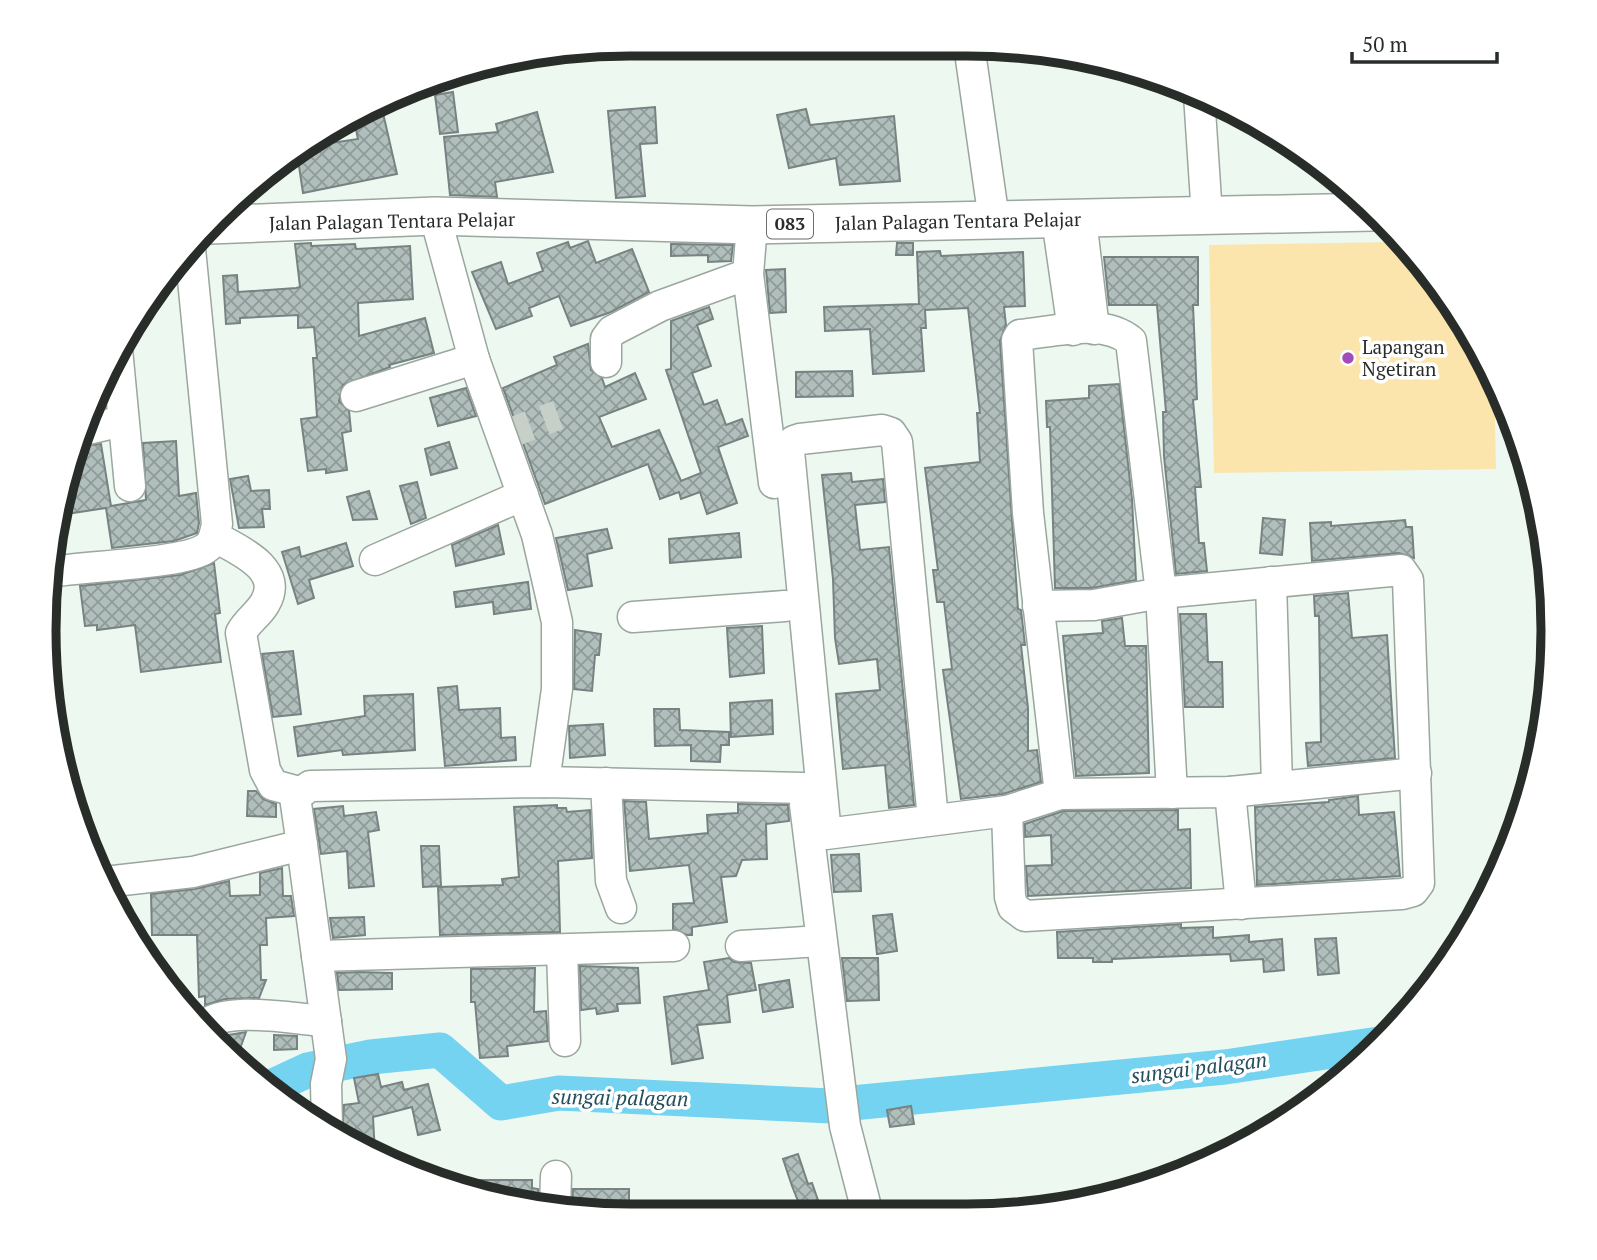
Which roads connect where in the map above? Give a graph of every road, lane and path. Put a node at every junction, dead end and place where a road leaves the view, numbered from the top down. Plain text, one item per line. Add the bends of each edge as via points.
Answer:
1 (971, 56) edge
2 (1200, 106) edge
3 (1360, 212) edge
4 (435, 216) junction
5 (1207, 216) junction
6 (1069, 219) junction
7 (994, 220) junction
8 (224, 224) edge
9 (752, 225) junction
10 (191, 261) edge
11 (748, 274) junction
12 (1083, 329) junction
13 (474, 359) junction
14 (606, 362) dead end
15 (118, 370) edge
16 (356, 396) dead end
17 (122, 421) junction
18 (93, 428) edge
19 (130, 486) dead end
20 (523, 495) junction
21 (215, 537) junction
22 (375, 560) dead end
23 (791, 568) junction
24 (59, 571) edge
25 (1272, 582) junction
26 (1161, 593) junction
27 (785, 606) junction
28 (1038, 606) junction
29 (633, 617) dead end
30 (1416, 773) junction
31 (544, 782) junction
32 (606, 783) junction
33 (1277, 785) junction
34 (803, 788) junction
35 (299, 792) junction
36 (1230, 792) junction
37 (1172, 793) junction
38 (1060, 794) junction
39 (1007, 811) junction
40 (933, 819) junction
41 (302, 845) junction
42 (114, 881) edge
43 (1241, 904) junction
44 (621, 908) dead end
45 (820, 941) junction
46 (674, 946) dead end
47 (741, 946) dead end
48 (562, 950) junction
49 (317, 956) junction
50 (210, 1021) edge
51 (326, 1021) junction
52 (565, 1041) dead end
53 (327, 1117) edge
54 (556, 1176) dead end
55 (555, 1199) edge
56 (865, 1204) edge

1 - 7 street
2 - 5 street
3 - 5 main road, Jalan Palagan Tentara Pelajar / 083
4 - 8 main road, Jalan Palagan Tentara Pelajar / 083
4 - 9 main road, Jalan Palagan Tentara Pelajar / 083
4 - 13 street
5 - 6 main road, Jalan Palagan Tentara Pelajar / 083
6 - 7 main road, Jalan Palagan Tentara Pelajar / 083
6 - 12 street
7 - 9 main road, Jalan Palagan Tentara Pelajar / 083
9 - 11 street
10 - 21 street
11 - 14 street via 660,306 612,331 606,339
11 - 23 street
12 - 26 street via 1122,333 1131,341
12 - 28 street via 1020,335 1017,340
13 - 16 street
13 - 20 street
15 - 17 street
17 - 18 street
17 - 19 street
20 - 22 street
20 - 31 street via 557,622 557,690
21 - 24 street via 208,547 186,557
21 - 35 street via 249,556 265,572 270,588 266,602 241,633 265,769 273,785
23 - 27 street
23 - 40 street via 826,834
23 - 40 street via 791,445 807,437 891,433 897,442
25 - 26 street
25 - 30 street via 1396,569 1405,573
25 - 33 street
26 - 28 street via 1094,605
26 - 37 street
27 - 29 street
27 - 34 street
28 - 38 street
30 - 33 street
30 - 43 street via 1420,874 1413,891
31 - 32 street
31 - 35 street via 310,786
32 - 34 street
32 - 44 street via 611,880
33 - 36 street
34 - 45 street
35 - 41 street via 295,797
36 - 37 street
36 - 43 street
37 - 38 street
38 - 39 street
39 - 40 street
39 - 43 street via 1010,897 1013,907 1025,916
41 - 42 street via 193,872
41 - 49 street
45 - 47 street
45 - 56 street via 845,1126
46 - 48 street
48 - 49 street
48 - 52 street
49 - 51 street
50 - 51 street via 230,1015
51 - 53 street
54 - 55 street

